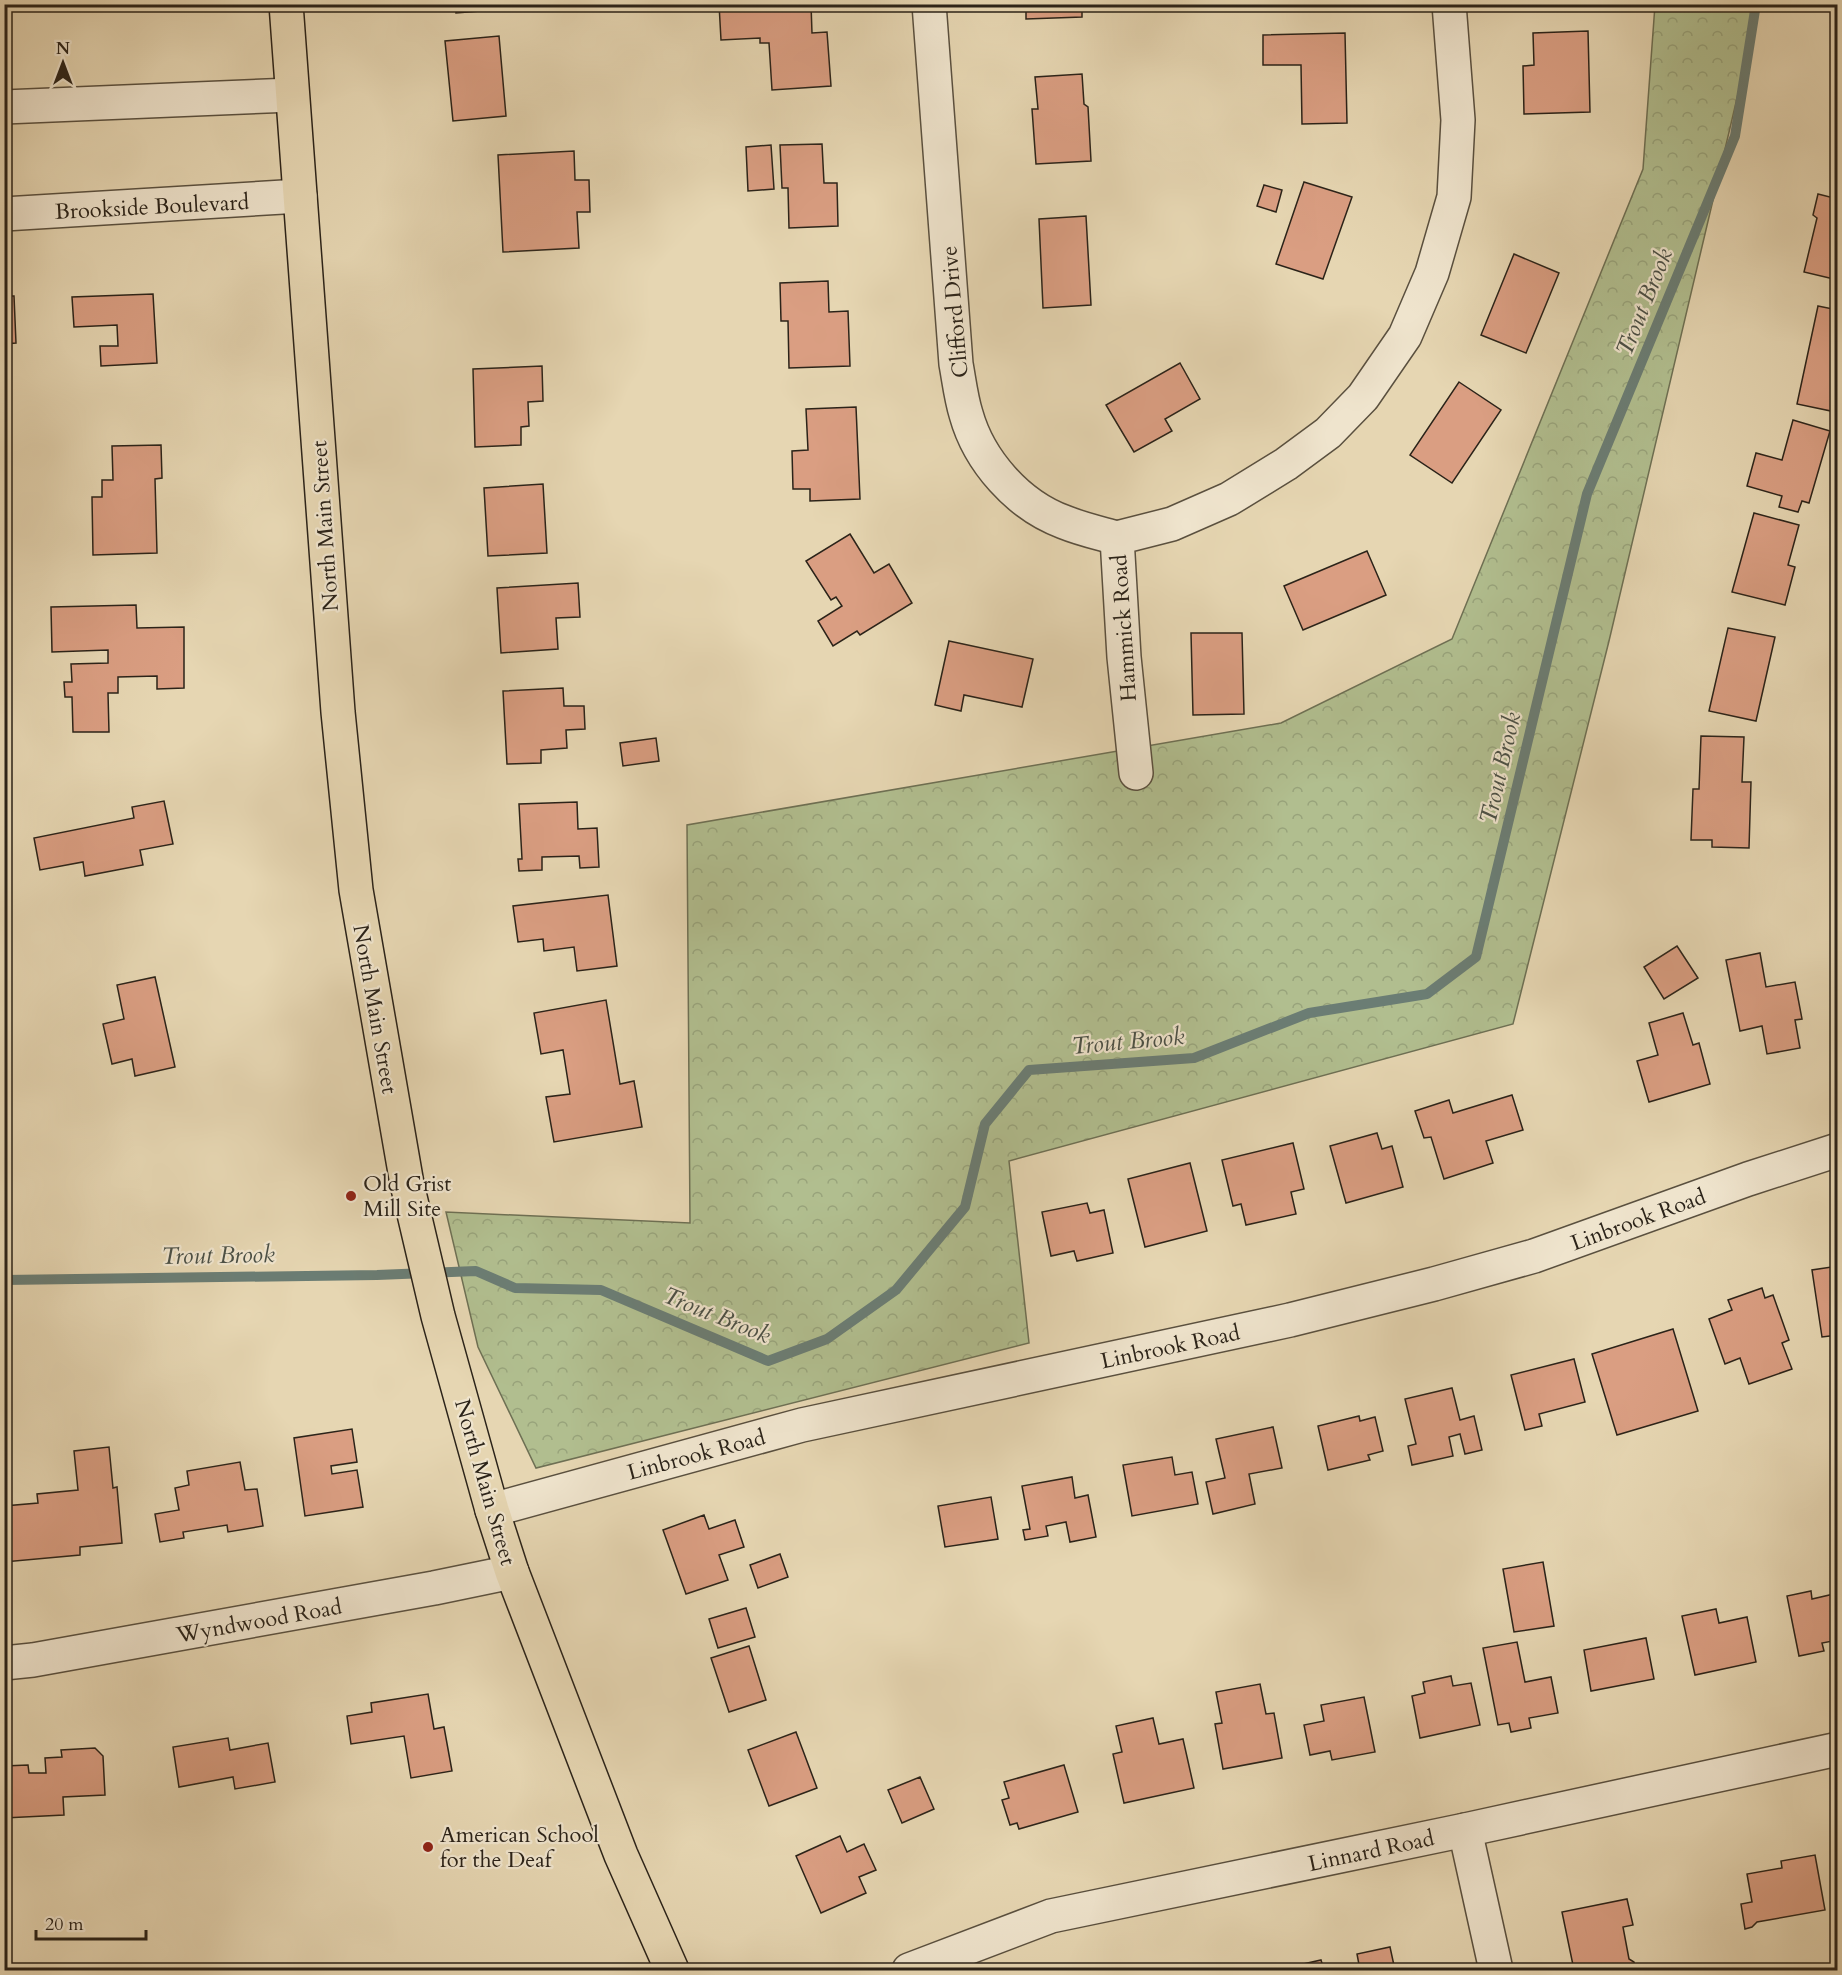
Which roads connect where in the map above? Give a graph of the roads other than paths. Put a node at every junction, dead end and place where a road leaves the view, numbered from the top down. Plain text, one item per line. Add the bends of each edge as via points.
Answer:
1 (286, 4) edge
2 (929, 4) edge
3 (1449, 4) edge
4 (292, 95) junction
5 (4, 107) edge
6 (300, 196) junction
7 (4, 214) edge
8 (1117, 538) junction
9 (1136, 774) dead end
10 (1838, 1150) edge
11 (492, 1510) junction
12 (512, 1572) junction
13 (4, 1663) edge
14 (1838, 1749) edge
15 (1465, 1830) junction
16 (672, 1971) edge
17 (909, 1971) edge
18 (1496, 1971) edge

1 - 4 main road, North Main Street
2 - 8 street, Clifford Drive via 956,364 966,414 980,448 1027,503 1062,522
3 - 8 street, Hammick Road via 1458,120 1454,197 1432,273 1405,336 1363,397 1328,432 1286,464 1229,499 1172,524
4 - 5 street
4 - 6 main road, North Main Street
6 - 7 street, Brookside Boulevard
6 - 11 main road, North Main Street via 338,712 356,890 407,1184 438,1316
8 - 9 street, Hammick Road
10 - 11 street, Linbrook Road via 1534,1256 1434,1284 1290,1320 802,1425
11 - 12 main road, North Main Street
12 - 13 street, Wyndwood Road
12 - 16 main road, North Main Street via 621,1855
14 - 15 street, Linnard Road
15 - 17 street, Linnard Road via 1052,1916
15 - 18 street

